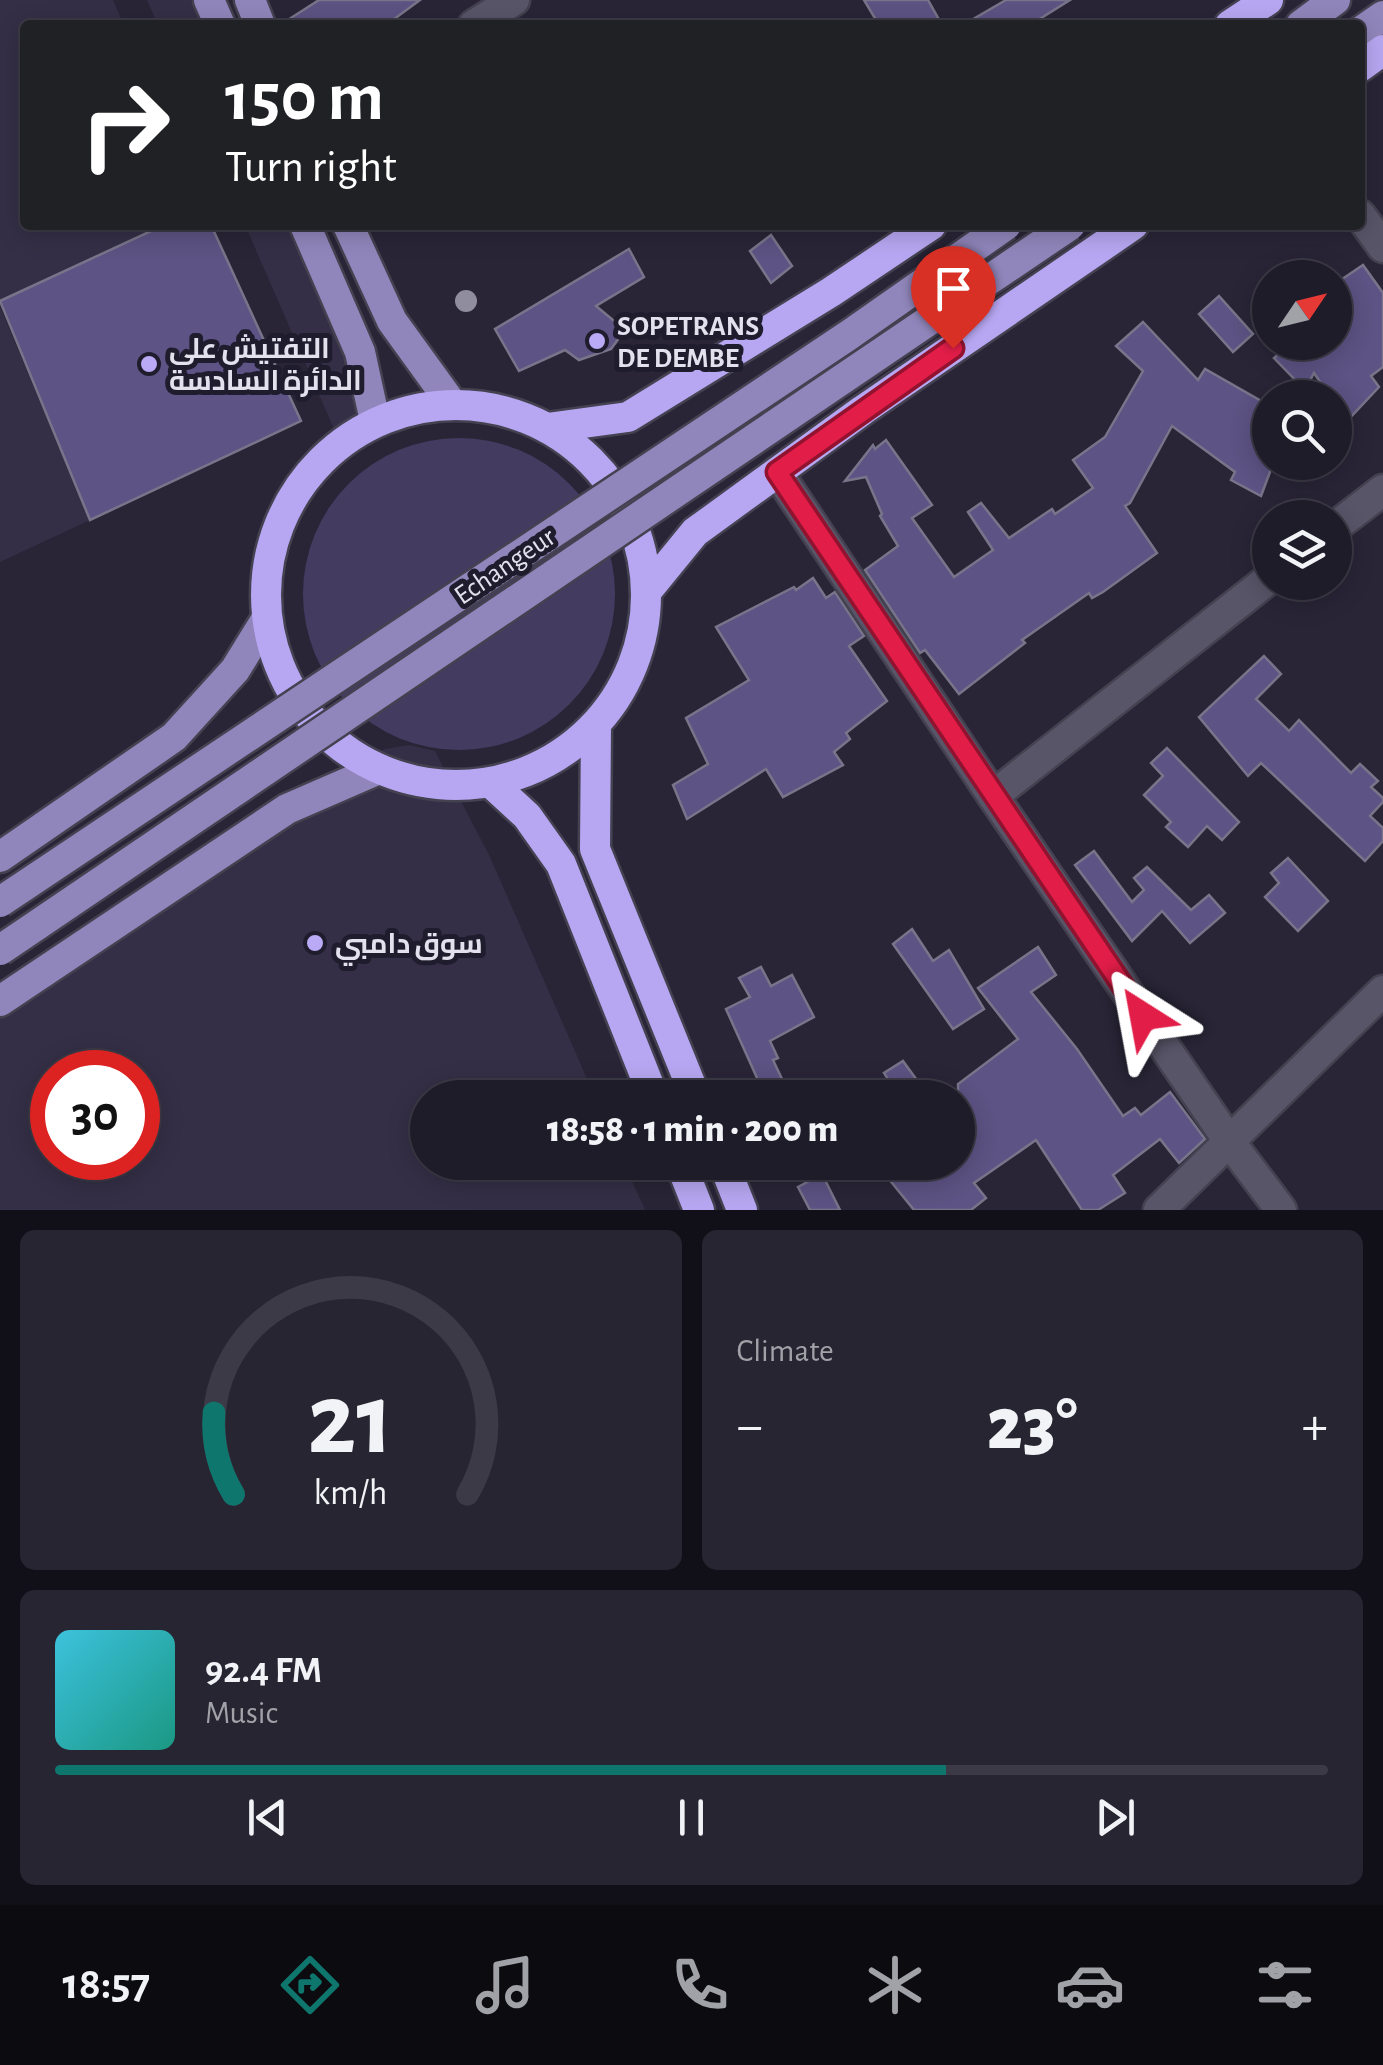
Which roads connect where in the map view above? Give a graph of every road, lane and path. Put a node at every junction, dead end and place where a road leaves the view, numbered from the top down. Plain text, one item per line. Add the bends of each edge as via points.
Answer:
1 (514, 0) edge
2 (1268, 0) edge
3 (1335, 0) edge
4 (482, 20) edge
5 (1238, 20) edge
6 (1308, 20) edge
7 (1365, 222) edge
8 (307, 230) edge
9 (350, 230) edge
10 (924, 230) edge
11 (999, 230) edge
12 (1063, 230) edge
13 (1127, 230) edge
14 (1383, 247) edge
15 (452, 404) junction
16 (375, 422) junction
17 (547, 428) junction
18 (777, 472) junction
19 (1383, 490) edge
20 (1352, 514) edge
21 (646, 592) junction
22 (1252, 592) edge
23 (267, 618) junction
24 (596, 726) junction
25 (378, 769) junction
26 (492, 783) junction
27 (993, 796) junction
28 (0, 857) edge
29 (0, 902) edge
30 (0, 950) edge
31 (1383, 992) edge
32 (0, 1002) edge
33 (647, 1080) edge
34 (689, 1080) edge
35 (1229, 1141) junction
36 (687, 1180) edge
37 (730, 1180) edge
38 (699, 1210) edge
39 (742, 1210) edge
40 (1159, 1210) edge
41 (1281, 1210) edge

1 - 4 street
2 - 5 highway
3 - 6 main road
7 - 14 street
8 - 16 main road via 360,352
9 - 15 main road via 392,321
10 - 17 highway via 628,418
11 - 29 main road, Echangeur, bridge
12 - 30 main road, bridge
13 - 18 highway
15 - 16 highway via 412,408
15 - 17 highway via 517,414
16 - 23 highway via 326,454 289,502 268,558
17 - 21 highway via 585,455 615,490 638,539
18 - 21 highway via 694,532
18 - 27 street
19 - 20 street
21 - 24 highway via 634,664
22 - 27 street
23 - 25 highway via 278,662 299,703 321,730
23 - 28 main road via 235,670 174,736
24 - 26 highway via 548,762
24 - 34 highway via 595,849
25 - 26 highway via 434,784
25 - 32 main road via 286,809
26 - 33 highway via 527,816 561,864
27 - 35 street
31 - 35 street
35 - 40 street
35 - 41 street
36 - 38 highway
37 - 39 highway

